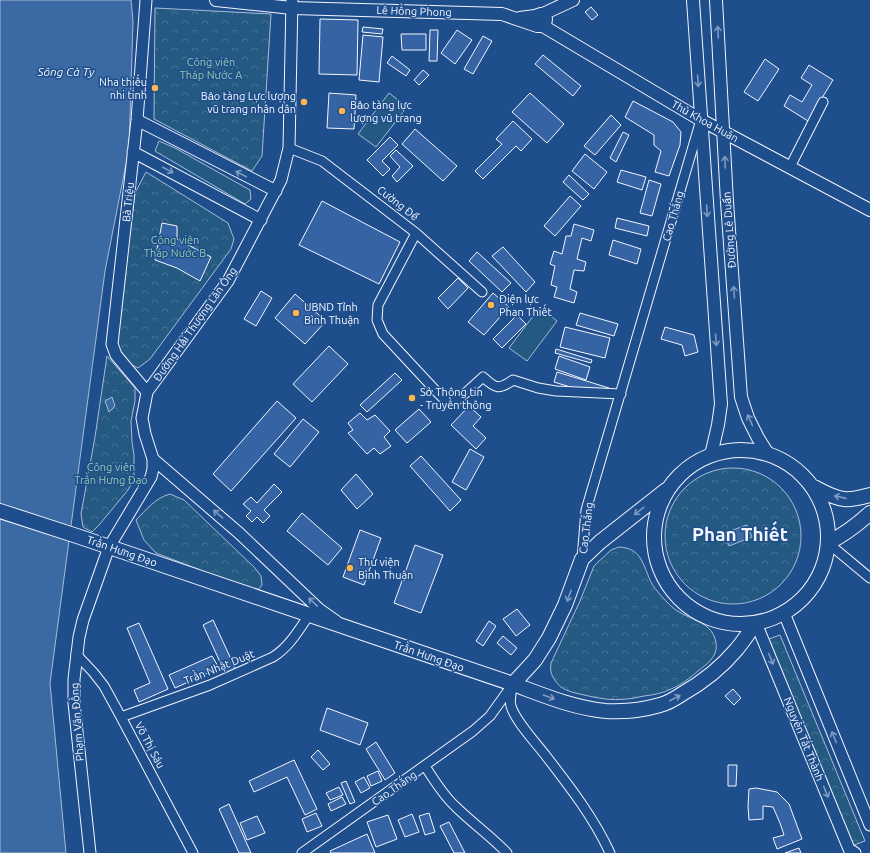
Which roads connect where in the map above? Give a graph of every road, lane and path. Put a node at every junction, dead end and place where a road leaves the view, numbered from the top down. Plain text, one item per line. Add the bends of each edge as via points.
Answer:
1 (146, 0) edge
2 (216, 0) edge
3 (573, 0) edge
4 (693, 0) edge
5 (716, 0) edge
6 (292, 4) edge
7 (539, 20) junction
8 (822, 102) dead end
9 (136, 120) junction
10 (701, 120) junction
11 (723, 132) junction
12 (289, 148) junction
13 (133, 152) junction
14 (790, 167) junction
15 (276, 191) junction
16 (870, 210) edge
17 (261, 220) junction
18 (416, 233) junction
19 (482, 292) dead end
20 (146, 392) junction
21 (620, 394) junction
22 (768, 454) junction
23 (711, 455) junction
24 (153, 459) junction
25 (812, 486) junction
26 (670, 487) junction
27 (870, 495) edge
28 (0, 511) edge
29 (870, 513) edge
30 (828, 543) junction
31 (109, 547) junction
32 (582, 559) junction
33 (870, 578) edge
34 (784, 613) junction
35 (309, 615) junction
36 (756, 623) junction
37 (343, 627) junction
38 (76, 654) junction
39 (512, 684) junction
40 (121, 717) junction
41 (425, 766) junction
42 (870, 825) edge
43 (90, 853) edge
44 (193, 853) edge
45 (302, 853) edge
46 (507, 853) edge
47 (610, 853) edge
48 (855, 853) edge

1 - 9 street, Bà Triệu
2 - 6 main road, Lê Hồng Phong
3 - 7 main road, Lê Hồng Phong
4 -> 10 main road, Đường Lê Duẩn
11 -> 5 main road, Đường Lê Duẩn
6 - 7 main road, Lê Hồng Phong via 502,14 517,19
6 - 12 street, Đường Hải Thượng Lãn Ông
7 - 10 main road, Thủ Khoa Huân
8 - 14 street
9 - 13 street, Bà Triệu
15 -> 9 street
10 - 11 main road, Thủ Khoa Huân
10 - 21 street, Cao Thắng
10 -> 23 main road, Đường Lê Duẩn via 721,404
11 - 14 main road, Thủ Khoa Huân
22 -> 11 main road, Đường Lê Duẩn via 748,418 741,397
12 - 15 street, Đường Hải Thượng Lãn Ông via 282,180
12 - 18 street, Cường Để via 322,161
13 -> 17 street
13 - 20 street, Bà Triệu via 112,344 116,354
14 - 16 main road, Thủ Khoa Huân
15 - 17 street, Đường Hải Thượng Lãn Ông
17 - 20 street, Đường Hải Thượng Lãn Ông via 228,281
18 - 19 street, Cường Để
18 - 21 street via 378,305 377,320 383,334 444,399 459,399 483,377 490,383 503,387 513,380 556,392
20 - 24 street, Đường Hải Thượng Lãn Ông via 142,418
21 - 32 street, Cao Thắng via 586,510
22 - 23 main road via 745,450
22 - 25 main road via 785,461 800,472
23 - 26 main road via 681,473
24 - 31 street, Đường Hải Thượng Lãn Ông via 151,477
37 -> 24 street via 319,609 239,533
27 -> 25 main road via 844,499
25 - 30 main road via 825,513
26 -> 32 main road
26 - 36 main road via 661,503 654,540 663,575 673,591 686,604 719,621 737,624
28 - 31 main road, Trần Hưng Đạo
29 - 30 main road via 857,525
30 - 33 street
30 - 34 main road via 822,571 806,596
31 - 35 main road, Trần Hưng Đạo
31 - 38 street, Phạm Văn Đồng via 82,620
32 -> 39 main road, Cao Thắng via 566,605 549,638 535,660
34 - 36 main road
42 -> 34 street
35 - 37 main road, Trần Hưng Đạo
35 - 40 street, Trần Nhật Duật via 298,632 273,657 210,685
39 -> 36 main road, Trần Hưng Đạo via 558,701 606,711 625,711 662,705 698,685 720,668
36 -> 48 street, Nguyễn Tất Thành via 849,849
37 - 39 main road, Trần Hưng Đạo
38 - 40 street, Võ Thị Sáu via 104,686
38 - 43 street, Phạm Văn Đồng via 74,703
39 - 41 street, Cao Thắng via 490,716 473,732
39 - 47 street via 511,706 518,720 583,806
40 - 44 street, Võ Thị Sáu
41 - 45 street, Cao Thắng
41 - 46 street via 456,807

